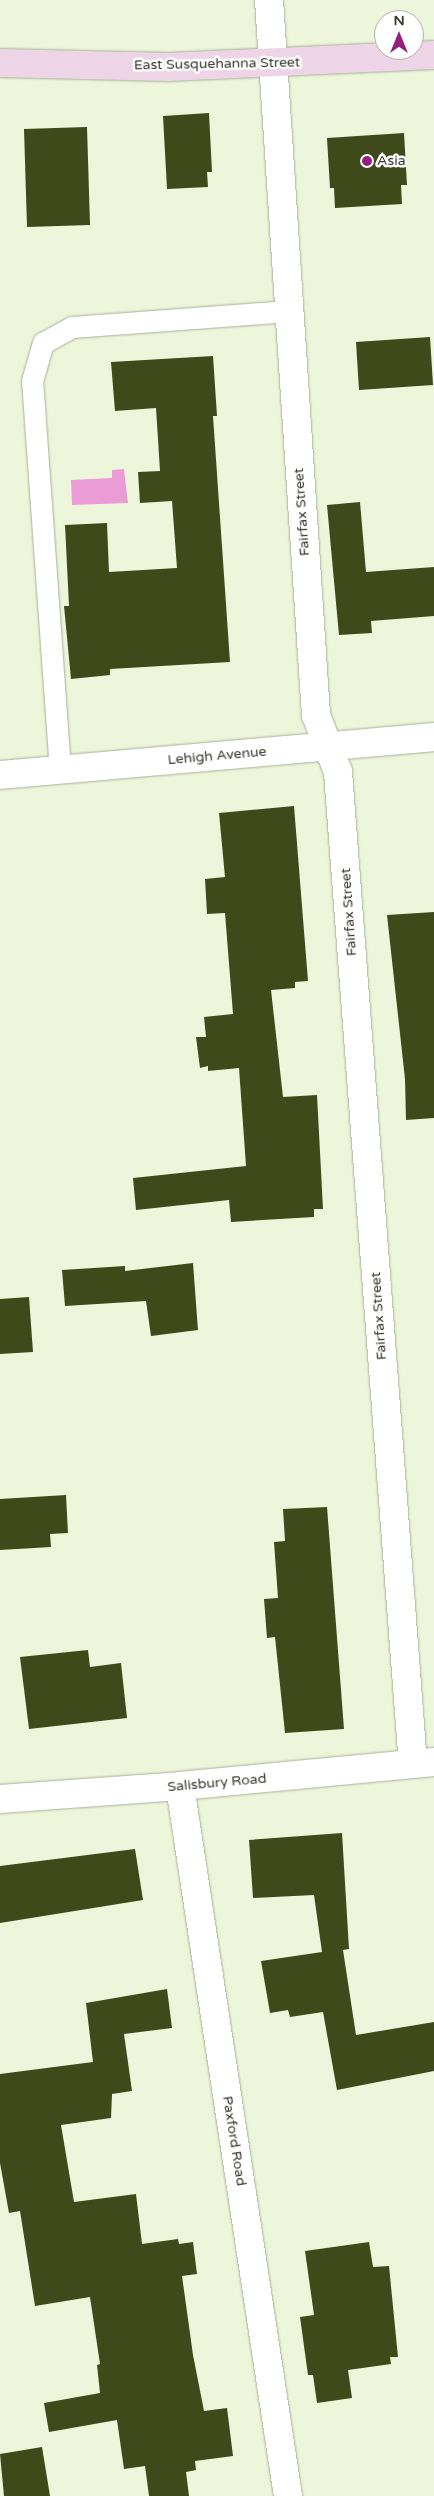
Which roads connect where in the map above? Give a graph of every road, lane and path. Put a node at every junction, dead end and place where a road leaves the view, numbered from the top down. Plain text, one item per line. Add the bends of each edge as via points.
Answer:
1 (268, 0) edge
2 (434, 55) edge
3 (0, 63) edge
4 (271, 64) junction
5 (288, 311) junction
6 (434, 737) edge
7 (327, 746) junction
8 (60, 770) junction
9 (0, 775) edge
10 (423, 1763) edge
11 (180, 1786) junction
12 (0, 1798) edge
13 (288, 2496) edge

1 - 4 street, Fairfax Street
2 - 4 main road, East Susquehanna Street
3 - 4 main road, East Susquehanna Street via 168,67
4 - 5 street, Fairfax Street
5 - 7 street, Fairfax Street via 316,715
5 - 8 lane via 72,327 43,344 32,381
6 - 7 street, Lehigh Avenue
7 - 8 street, Lehigh Avenue
7 - 10 street, Fairfax Street via 338,772
8 - 9 street, Lehigh Avenue
10 - 11 street, Salisbury Road
11 - 12 street, Salisbury Road
11 - 13 street, Paxford Road

